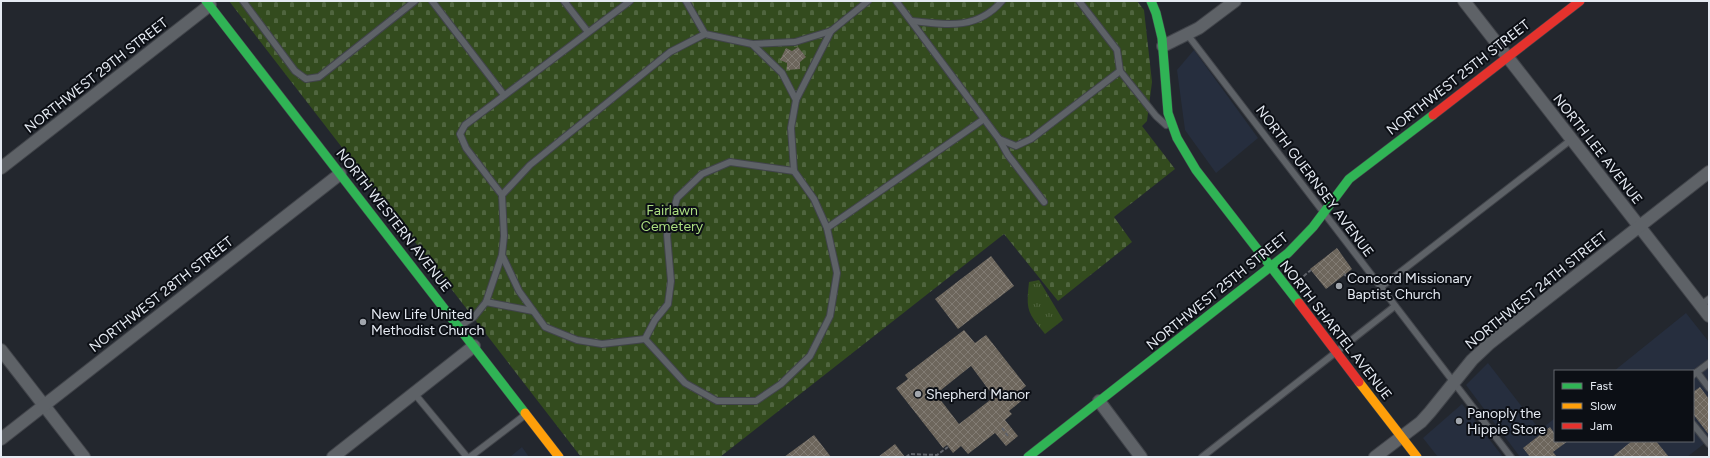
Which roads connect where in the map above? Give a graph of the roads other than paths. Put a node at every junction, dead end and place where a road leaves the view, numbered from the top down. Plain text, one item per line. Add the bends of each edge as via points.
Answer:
1 (243, 1) edge
2 (415, 1) edge
3 (432, 1) edge
4 (564, 1) edge
5 (630, 1) edge
6 (686, 1) edge
7 (868, 1) edge
8 (896, 1) edge
9 (1002, 1) edge
10 (1079, 1) edge
11 (1151, 1) edge
12 (1235, 1) edge
13 (1464, 1) edge
14 (1580, 1) edge
15 (208, 3) edge
16 (912, 21) junction
17 (831, 31) junction
18 (588, 32) junction
19 (706, 34) junction
20 (1187, 34) junction
21 (752, 44) junction
22 (1163, 46) junction
23 (1508, 57) junction
24 (1120, 71) junction
25 (504, 95) junction
26 (796, 100) junction
27 (984, 119) junction
28 (1174, 133) junction
29 (999, 139) junction
30 (1572, 139) junction
31 (1, 168) edge
32 (794, 171) junction
33 (1709, 173) edge
34 (340, 174) junction
35 (502, 195) junction
36 (1044, 202) dead end
37 (1323, 213) junction
38 (1639, 226) junction
39 (827, 228) junction
40 (502, 255) junction
41 (1271, 268) junction
42 (1381, 288) junction
43 (486, 302) junction
44 (1705, 302) edge
45 (1395, 306) junction
46 (533, 311) junction
47 (1709, 316) edge
48 (459, 327) junction
49 (645, 339) junction
50 (474, 346) junction
51 (1, 350) edge
52 (1336, 352) junction
53 (1709, 363) edge
54 (1695, 373) edge
55 (1454, 382) junction
56 (1709, 388) edge
57 (414, 393) junction
58 (1099, 401) junction
59 (44, 406) junction
60 (526, 414) junction
61 (1694, 425) edge
62 (1401, 436) junction
63 (1, 439) edge
64 (1709, 444) edge
65 (84, 457) edge
66 (333, 457) edge
67 (468, 457) edge
68 (559, 457) edge
69 (1028, 457) edge
70 (1141, 457) edge
71 (1202, 457) edge
72 (1375, 457) edge
73 (1417, 457) edge
74 (1511, 457) edge

1 - 2 lane via 295,71 306,79 319,77
3 - 25 lane
4 - 18 lane
5 - 18 lane
6 - 19 lane
7 - 17 lane
8 - 16 lane
9 - 16 lane via 979,20 946,25
10 - 24 lane via 1117,50
11 - 22 street, NORTH SHARTEL AVENUE via 1160,24
12 - 20 street
13 - 23 street, NORTH LEE AVENUE
14 - 23 street, NORTHWEST 25TH STREET
15 - 31 street, NORTHWEST 29TH STREET
15 - 34 street, NORTH WESTERN AVENUE
16 - 27 lane
17 - 21 lane via 795,42
17 - 26 lane
18 - 25 lane
19 - 21 lane
19 - 35 lane via 670,52 530,165
20 - 22 street
20 - 37 lane, NORTH GUERNSEY AVENUE
21 - 26 lane via 782,73
22 - 28 street, NORTH SHARTEL AVENUE via 1166,104
23 - 30 street, NORTH LEE AVENUE
23 - 37 street, NORTHWEST 25TH STREET via 1349,179
24 - 28 lane via 1156,116
24 - 29 lane via 1031,140 1016,146
25 - 35 lane via 465,125 460,134 466,148
26 - 32 lane via 791,128
27 - 29 lane
27 - 39 lane
28 - 41 street, NORTH SHARTEL AVENUE via 1196,170
29 - 36 lane
30 - 38 street, NORTH LEE AVENUE
30 - 42 lane
32 - 39 lane via 814,199
32 - 49 lane via 730,162 702,174 677,198 667,236 671,281 668,304 655,320
33 - 38 street, NORTHWEST 24TH STREET
34 - 48 street, NORTH WESTERN AVENUE
34 - 59 street, NORTHWEST 28TH STREET
35 - 40 lane
37 - 41 street, NORTHWEST 25TH STREET via 1299,244
37 - 42 lane, NORTH GUERNSEY AVENUE
38 - 44 street, NORTH LEE AVENUE
38 - 55 street, NORTHWEST 24TH STREET via 1490,343
39 - 49 lane via 837,273 830,316 810,356 781,384 756,401 717,401 685,383
40 - 43 lane
40 - 46 lane via 519,291
41 - 52 street, NORTH SHARTEL AVENUE
41 - 58 street, NORTHWEST 25TH STREET
42 - 45 lane, NORTH GUERNSEY AVENUE
43 - 46 lane
43 - 48 lane via 474,317
44 - 47 street, NORTH LEE AVENUE
45 - 52 lane
45 - 55 lane, NORTH GUERNSEY AVENUE
46 - 49 lane via 545,327 577,340 602,344
48 - 50 street, NORTH WESTERN AVENUE
50 - 57 street
50 - 60 street, NORTH WESTERN AVENUE
51 - 59 street
52 - 62 street, NORTH SHARTEL AVENUE
52 - 71 lane
53 - 54 lane
54 - 56 lane
55 - 62 street, NORTHWEST 24TH STREET via 1421,422
55 - 74 lane, NORTH GUERNSEY AVENUE
57 - 66 street
57 - 67 lane
58 - 69 street, NORTHWEST 25TH STREET
58 - 70 street
59 - 63 street, NORTHWEST 28TH STREET
59 - 65 street
60 - 67 lane
60 - 68 street, NORTH WESTERN AVENUE
61 - 64 lane
62 - 72 street, NORTHWEST 24TH STREET
62 - 73 street, NORTH SHARTEL AVENUE

